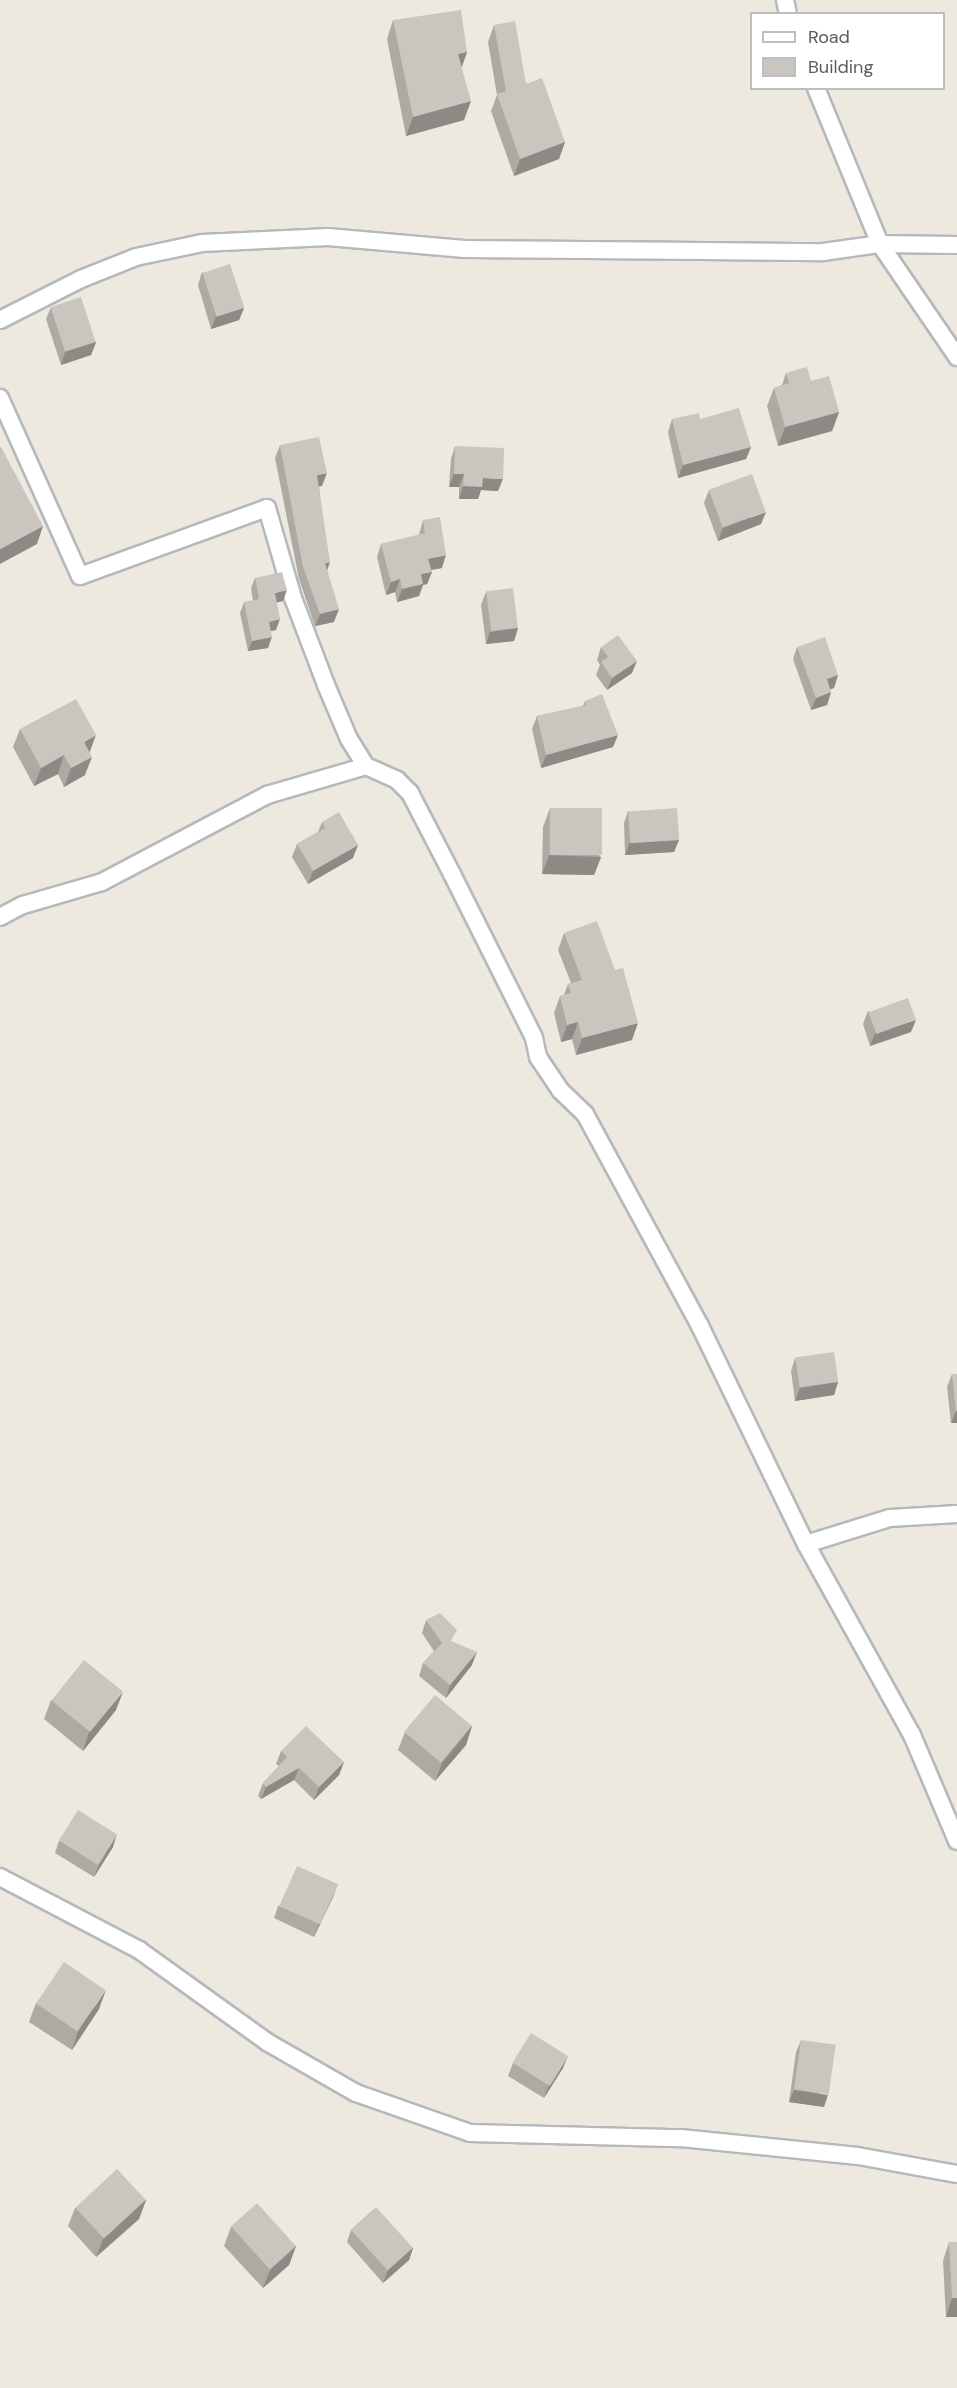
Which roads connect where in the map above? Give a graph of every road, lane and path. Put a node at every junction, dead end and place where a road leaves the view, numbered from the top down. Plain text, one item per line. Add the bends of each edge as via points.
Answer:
1 (817, 90) edge
2 (880, 244) junction
3 (957, 245) edge
4 (0, 320) edge
5 (957, 357) edge
6 (0, 398) edge
7 (366, 766) junction
8 (0, 917) edge
9 (957, 1514) edge
10 (806, 1544) junction
11 (957, 1841) edge
12 (0, 1877) edge
13 (957, 2174) edge

1 - 2 street
2 - 3 street
2 - 4 street via 824,252 464,249 328,237 202,243 136,257 81,279
2 - 5 street
6 - 7 street via 80,576 267,508 293,598 326,685 349,739
7 - 8 street via 267,795 102,882 23,905
7 - 10 street via 397,780 410,794 534,1038 538,1057 591,1124 700,1326
9 - 10 street via 890,1518
10 - 11 street via 912,1735
12 - 13 street via 139,1950 267,2042 356,2093 470,2133 681,2139 858,2156

